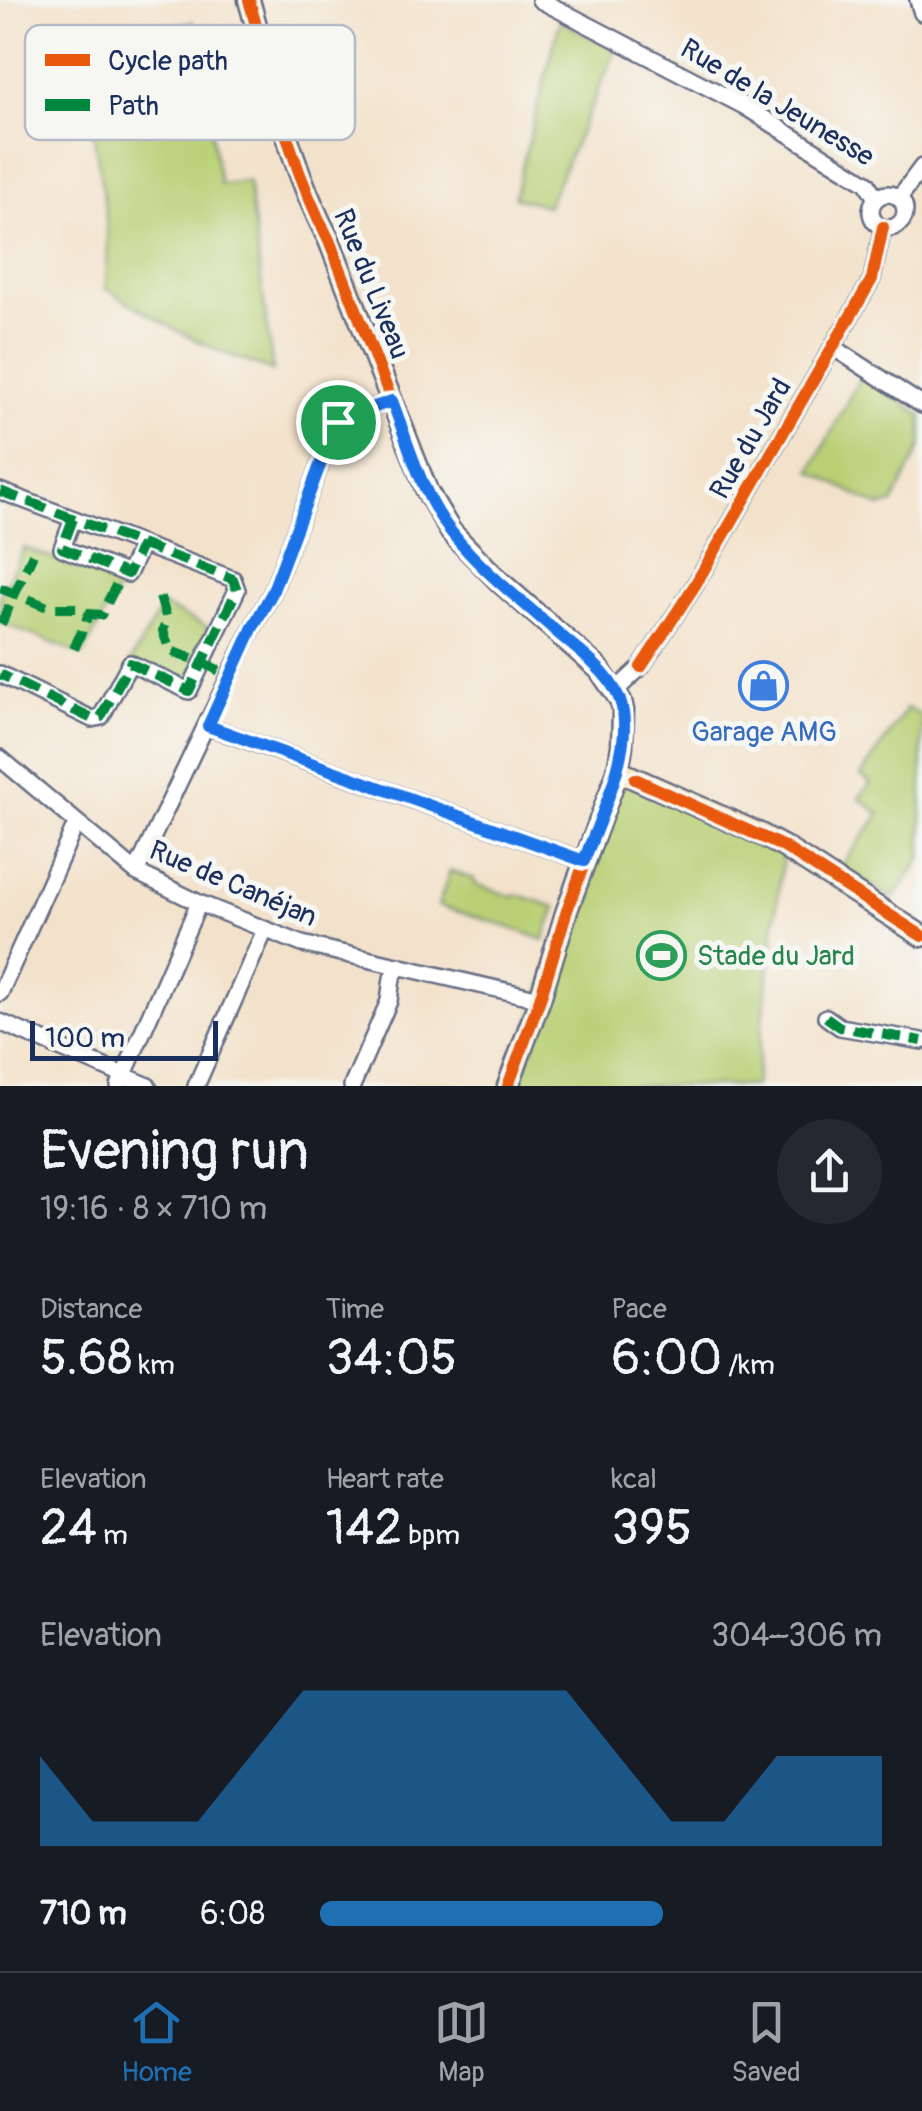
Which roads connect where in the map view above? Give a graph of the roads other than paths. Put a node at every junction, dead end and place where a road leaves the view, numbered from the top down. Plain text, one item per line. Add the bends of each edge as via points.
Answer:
1 (250, 0) edge
2 (540, 0) edge
3 (918, 0) edge
4 (922, 13) edge
5 (256, 25) edge
6 (287, 140) edge
7 (922, 167) edge
8 (899, 198) junction
9 (876, 199) junction
10 (884, 227) junction
11 (833, 347) junction
12 (392, 401) junction
13 (922, 404) edge
14 (0, 491) edge
15 (73, 518) junction
16 (142, 544) junction
17 (202, 662) junction
18 (0, 674) edge
19 (230, 677) junction
20 (614, 692) junction
21 (208, 726) junction
22 (0, 758) edge
23 (618, 771) junction
24 (76, 824) junction
25 (584, 861) junction
26 (136, 872) junction
27 (199, 903) junction
28 (265, 930) junction
29 (922, 936) edge
30 (399, 966) junction
31 (0, 993) edge
32 (540, 999) junction
33 (826, 1018) dead end
34 (0, 1022) edge
35 (922, 1041) edge
36 (122, 1081) edge
37 (148, 1086) edge
38 (196, 1086) edge
39 (352, 1086) edge
40 (508, 1086) edge

1 - 5 street, Rue du Liveau
2 - 9 street, Rue de la Jeunesse via 744,106 867,183
3 - 4 street
6 - 12 street, Rue du Liveau
7 - 8 street, Rue du Jard
8 - 9 street
8 - 10 street, Rue du Jard via 902,218
9 - 10 street, Rue du Jard via 872,218
10 - 11 street, Rue du Jard via 872,279
11 - 13 street
11 - 20 street, Rue du Jard via 695,586 641,667
12 - 19 street via 343,418 334,428 272,593
12 - 20 street, Rue du Liveau via 427,491 451,532 599,670
14 - 15 street
15 - 16 street
15 - 16 street via 62,548 128,574
16 - 17 street via 233,579 236,590
17 - 18 street via 190,691 130,663 101,716 92,719
17 - 19 street
19 - 21 street
20 - 23 street via 624,721
21 - 25 street
21 - 26 street
22 - 24 street, Rue de Canéjan
23 - 25 street
23 - 29 street via 784,846
24 - 26 street, Rue de Canéjan
24 - 31 street
25 - 32 street
26 - 27 street, Rue de Canéjan
27 - 28 street, Rue de Canéjan
27 - 36 street
28 - 30 street, Rue de Canéjan
28 - 38 street
30 - 32 street, Rue de Canéjan
30 - 39 street
32 - 40 street
33 - 35 street via 840,1028
34 - 36 street
36 - 37 street

